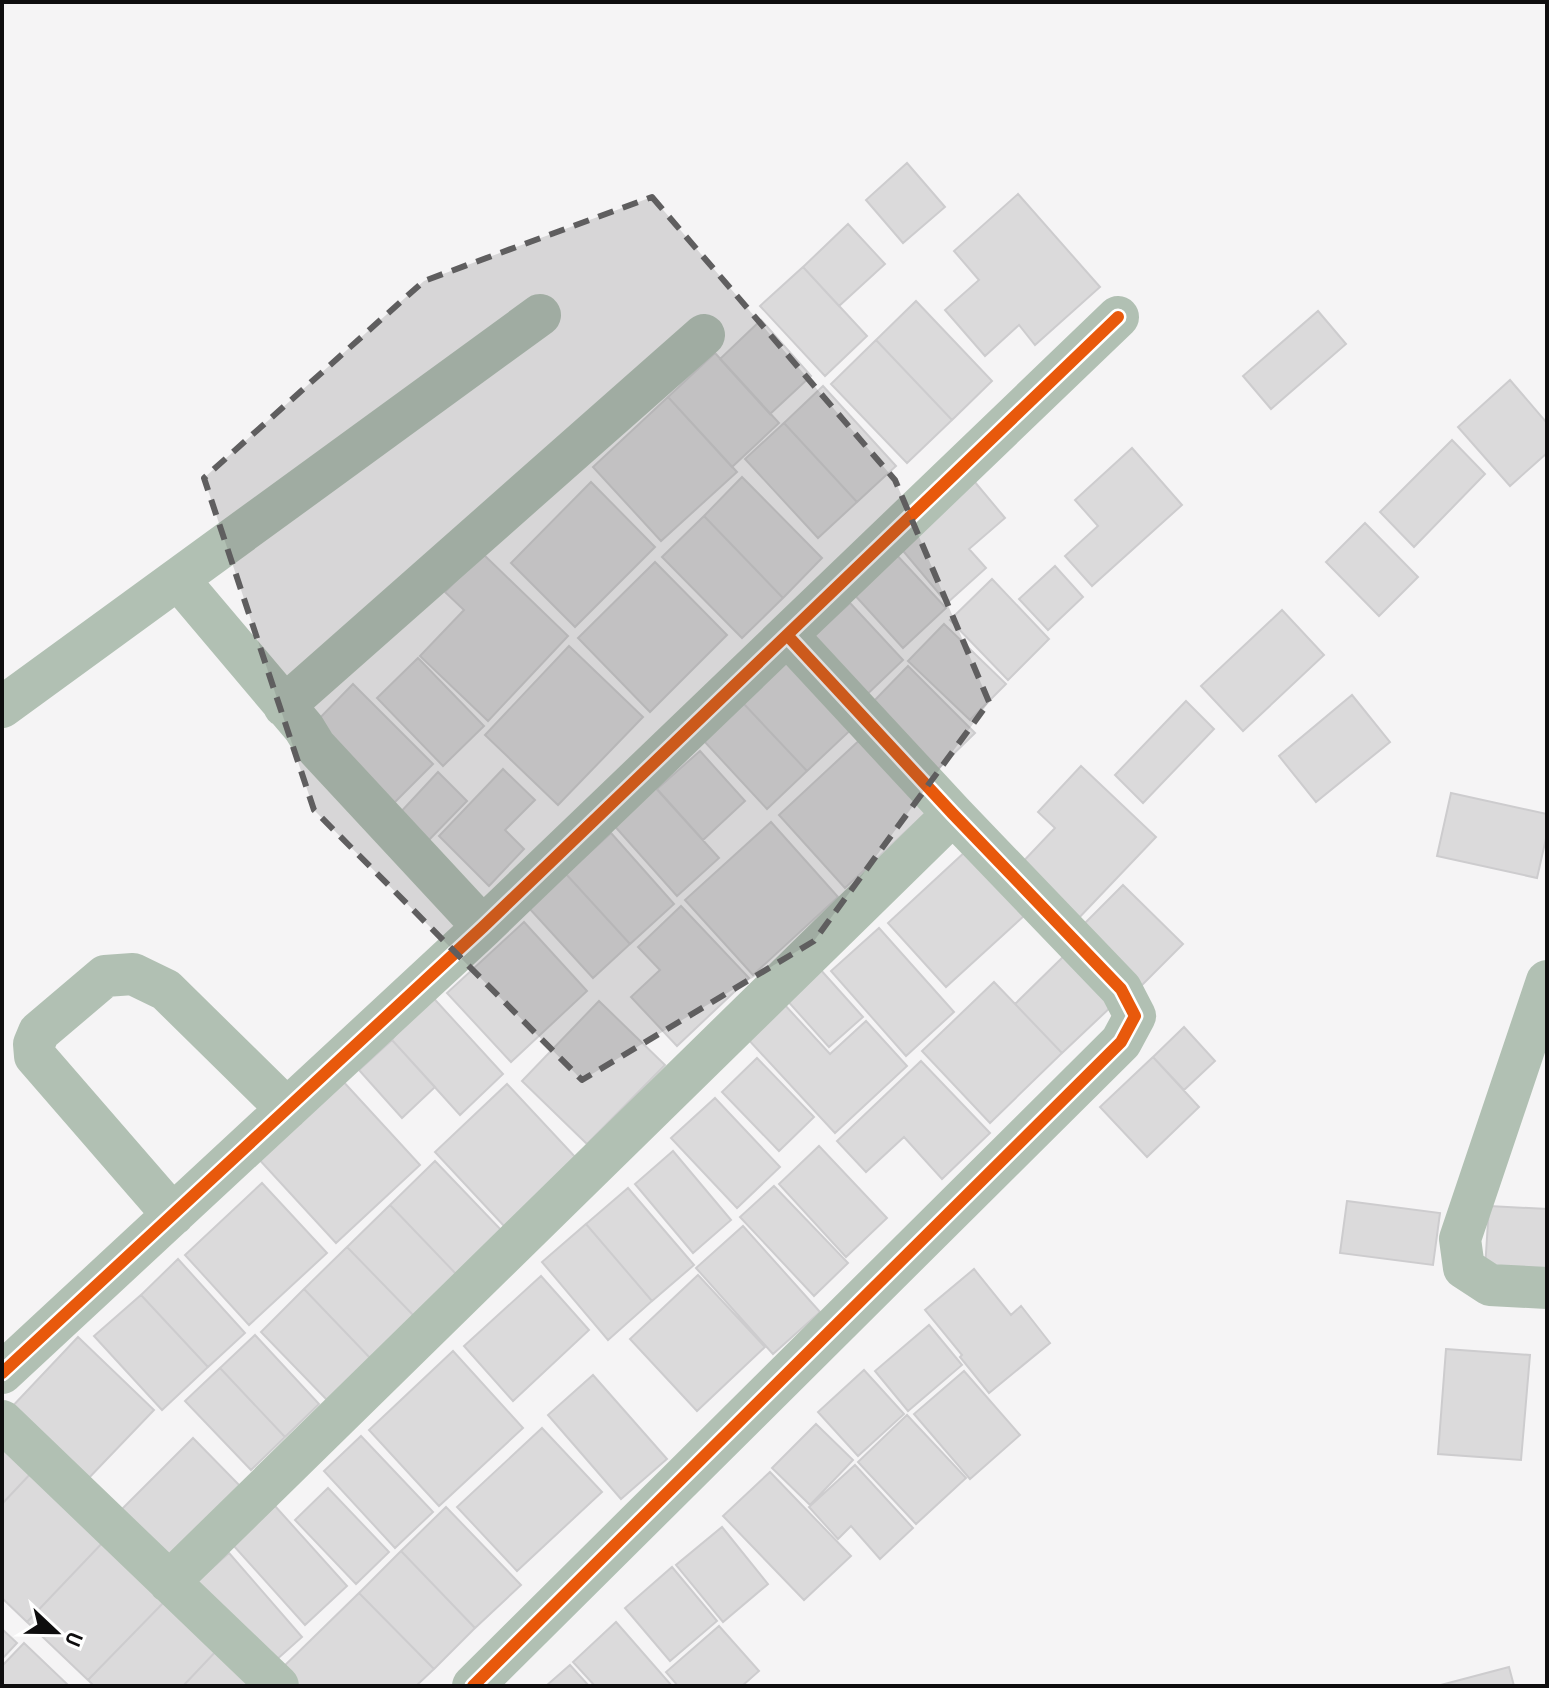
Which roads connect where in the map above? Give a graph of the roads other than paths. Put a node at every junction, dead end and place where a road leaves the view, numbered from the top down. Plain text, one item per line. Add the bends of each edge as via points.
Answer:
1 (540, 315) dead end
2 (1118, 317) dead end
3 (704, 335) dead end
4 (178, 579) junction
5 (787, 635) junction
6 (284, 706) junction
7 (2, 707) edge
8 (953, 814) junction
9 (483, 927) junction
10 (1547, 981) edge
11 (287, 1109) junction
12 (173, 1215) junction
13 (1547, 1288) edge
14 (2, 1373) edge
15 (2, 1421) edge
16 (169, 1582) junction
17 (278, 1686) edge
18 (473, 1686) edge

1 - 4 street
2 - 5 street
3 - 6 street
4 - 6 street
4 - 7 street
5 - 8 street
5 - 9 street
6 - 9 street
8 - 16 street
8 - 18 street via 1121,989 1135,1016 1121,1042
9 - 11 street
10 - 13 street via 1460,1239 1464,1268 1490,1285
11 - 12 street
11 - 12 street via 166,990 133,974 105,976 39,1032 35,1056
12 - 14 street
15 - 16 street
16 - 17 street

